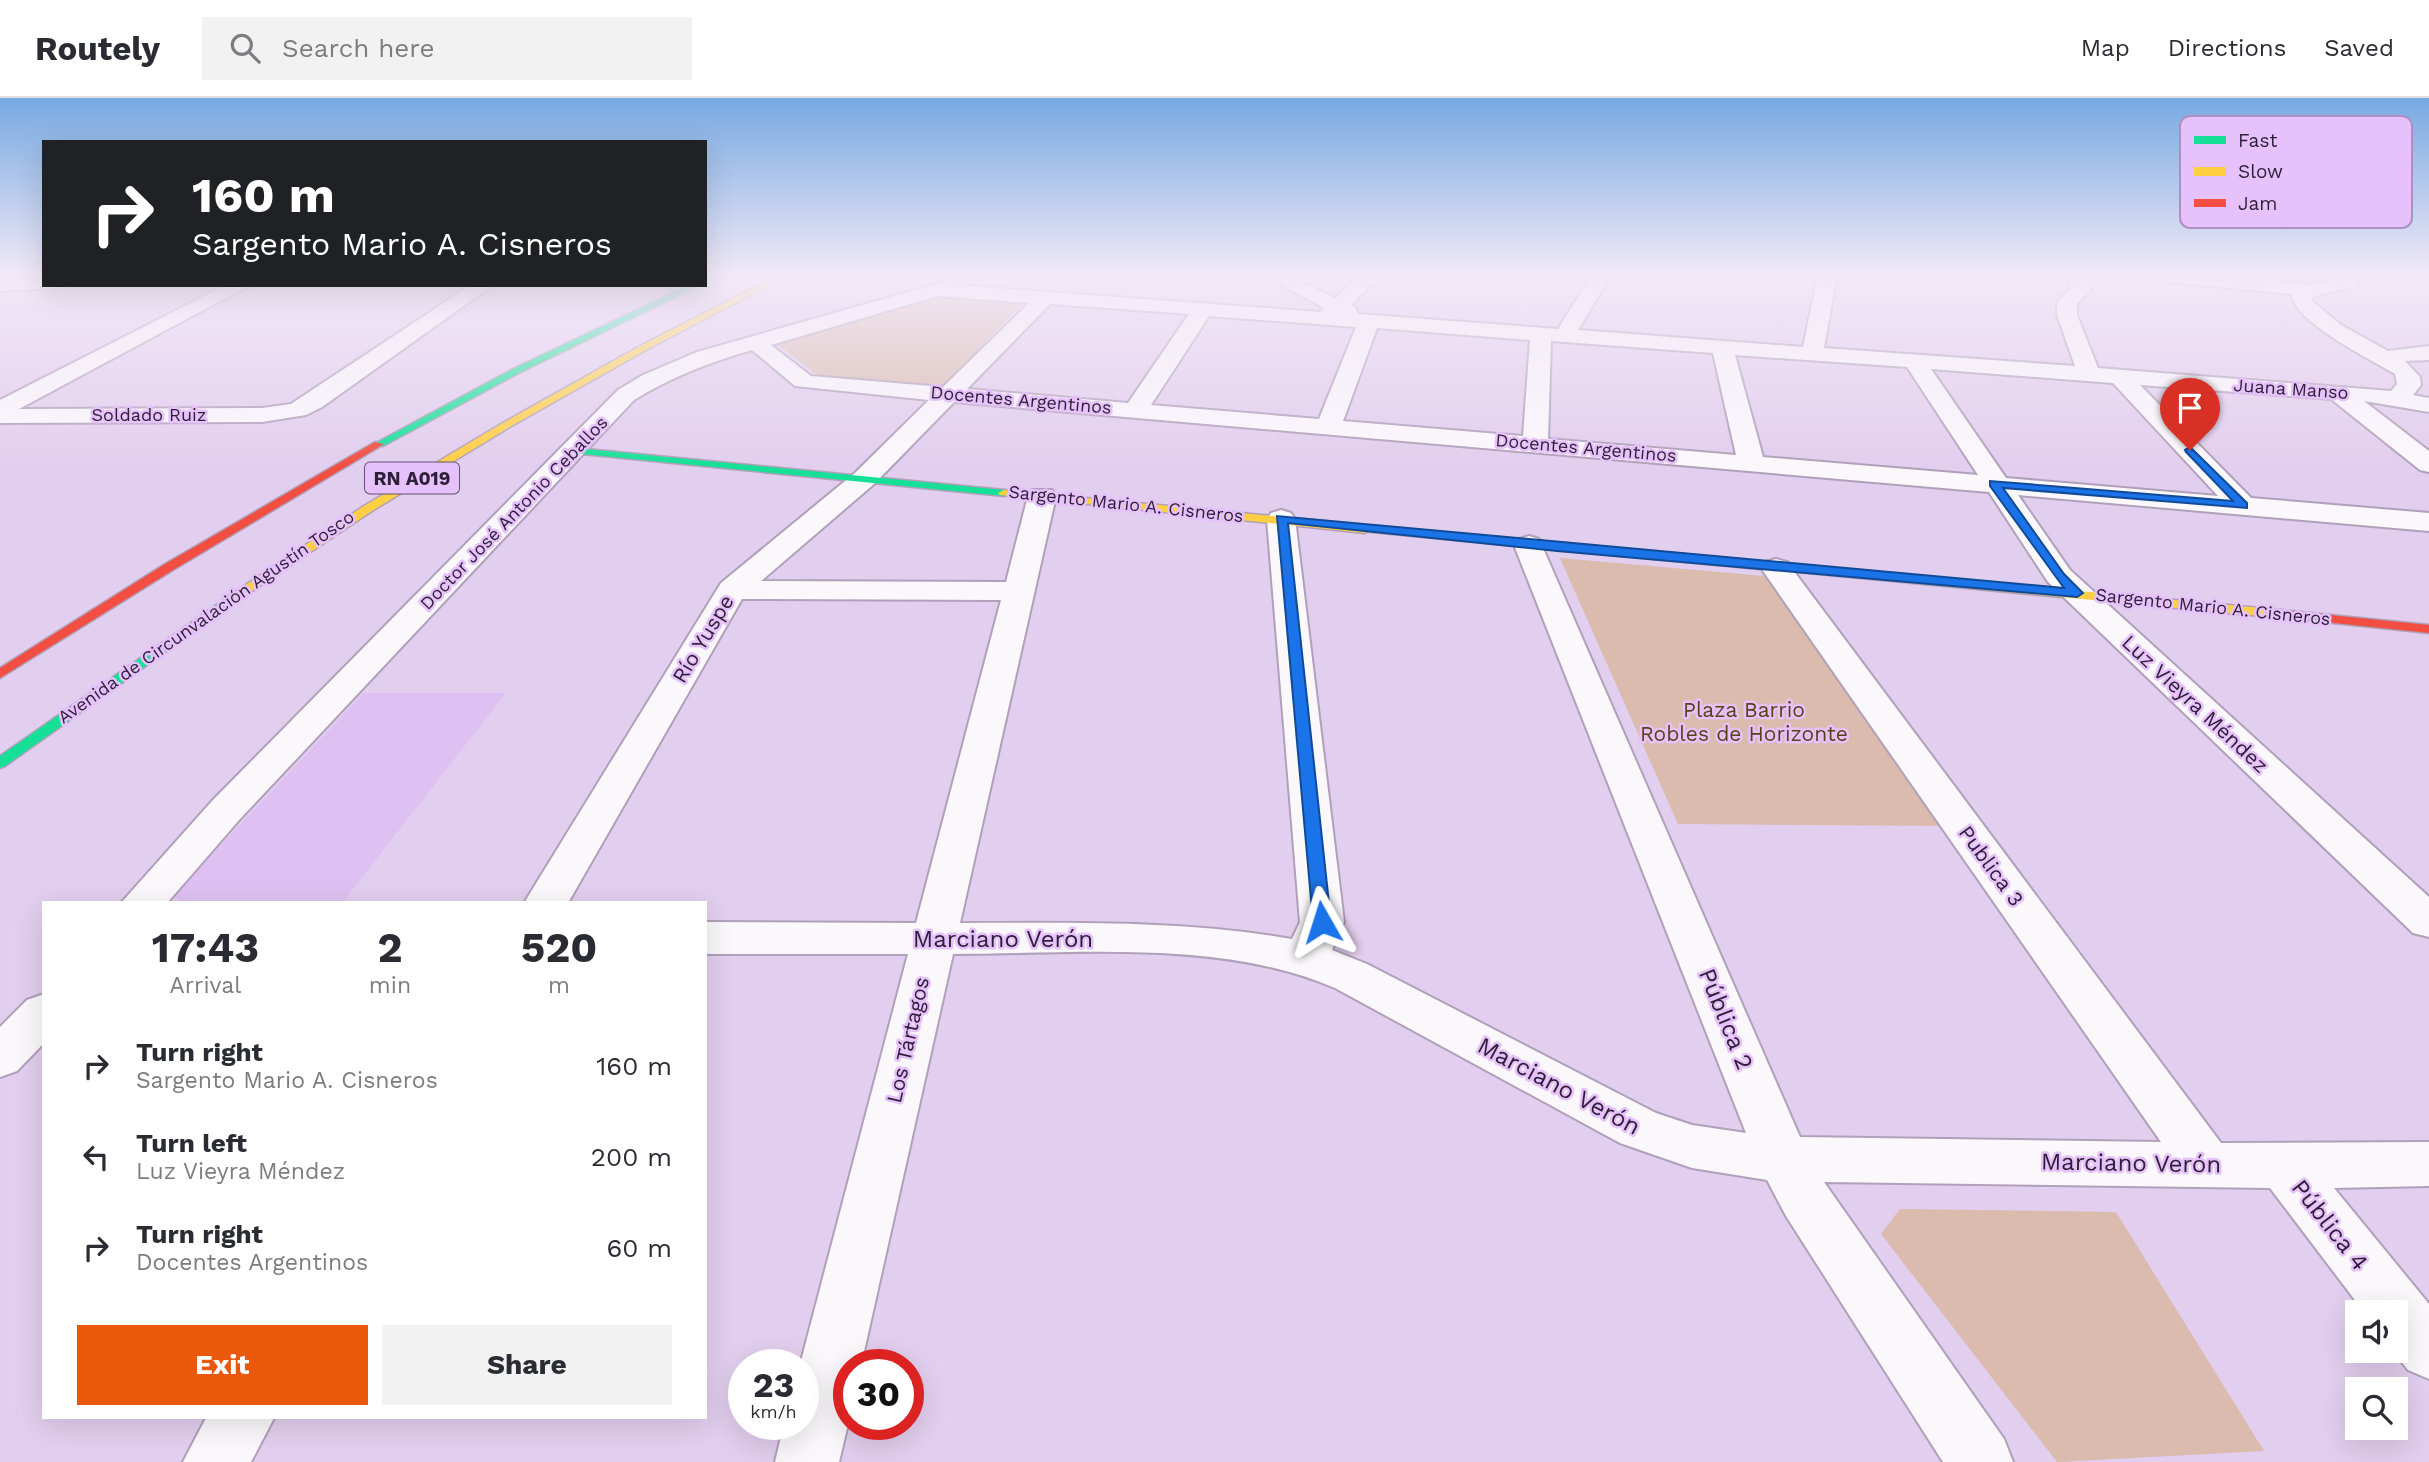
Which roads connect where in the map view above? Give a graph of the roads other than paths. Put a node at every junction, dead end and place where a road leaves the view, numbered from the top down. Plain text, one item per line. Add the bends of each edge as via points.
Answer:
1 (137, 339) edge
2 (406, 339) edge
3 (582, 339) edge
4 (662, 339) edge
5 (771, 339) edge
6 (1003, 339) edge
7 (1183, 339) edge
8 (1363, 339) edge
9 (1541, 339) edge
10 (1613, 339) edge
11 (1815, 339) edge
12 (2076, 339) edge
13 (2352, 339) joint
14 (756, 343) junction
15 (1722, 347) junction
16 (2426, 352) edge
17 (1812, 354) junction
18 (1914, 361) junction
19 (2394, 361) junction
20 (2089, 374) junction
21 (2119, 376) junction
22 (2337, 392) junction
23 (947, 394) junction
24 (2398, 398) junction
25 (2429, 405) edge
26 (0, 409) edge
27 (1136, 409) junction
28 (0, 416) edge
29 (1329, 426) junction
30 (1535, 444) junction
31 (576, 450) junction
32 (1751, 462) junction
33 (2429, 464) edge
34 (865, 478) junction
35 (1994, 484) junction
36 (1042, 496) junction
37 (2243, 506) junction
38 (1281, 519) junction
39 (2429, 522) edge
40 (1529, 545) junction
41 (1776, 568) junction
42 (732, 590) junction
43 (1017, 591) junction
44 (2077, 593) junction
45 (2427, 630) edge
46 (0, 674) edge
47 (0, 763) edge
48 (145, 901) edge
49 (548, 901) edge
50 (2429, 922) edge
51 (707, 938) edge
52 (932, 939) junction
53 (1306, 957) junction
54 (42, 1014) edge
55 (0, 1058) edge
56 (1783, 1158) junction
57 (2206, 1164) junction
58 (2429, 1164) edge
59 (2284, 1166) junction
60 (2429, 1350) edge
61 (241, 1419) edge
62 (215, 1462) edge
63 (807, 1462) edge
64 (1981, 1462) edge

1 - 26 street
2 - 28 street, Soldado Ruiz via 297,410 262,415
3 - 46 main road, RN A019 via 339,465
4 - 47 main road, Avenida de Circunvalación Agustín Tosco / RN A019 via 558,392 385,494 207,612
5 - 14 street, Doctor José Antonio Ceballos
6 - 23 street, Río Yuspe
7 - 27 street
8 - 29 street
9 - 30 street
10 - 15 street, Juana Manso
11 - 17 street
12 - 20 street
13 - 16 street
13 - 19 street
14 - 23 street, Docentes Argentinos via 803,381
14 - 31 street, Doctor José Antonio Ceballos via 683,365 638,387
15 - 17 street, Juana Manso
15 - 32 street
16 - 19 street via 2403,352
17 - 18 street, Juana Manso
18 - 20 street, Juana Manso
18 - 35 street, Luz Vieyra Méndez
19 - 24 street via 2409,377 2409,385
20 - 21 street, Juana Manso
21 - 22 street, Juana Manso
21 - 37 street
22 - 24 street, Juana Manso
22 - 33 street
23 - 27 street, Docentes Argentinos
23 - 34 street, Río Yuspe
24 - 25 street, Juana Manso
27 - 29 street, Docentes Argentinos
29 - 30 street, Docentes Argentinos
30 - 32 street, Docentes Argentinos
31 - 34 main road, Sargento Mario A. Cisneros
31 - 48 street, Doctor José Antonio Ceballos via 226,810
32 - 35 street, Docentes Argentinos
34 - 36 main road, Sargento Mario A. Cisneros
34 - 42 street, Río Yuspe
35 - 37 street, Docentes Argentinos
35 - 44 street, Luz Vieyra Méndez via 2059,576
36 - 38 main road, Sargento Mario A. Cisneros
36 - 43 street, Los Tártagos
37 - 39 street, Docentes Argentinos
38 - 40 main road, Sargento Mario A. Cisneros
38 - 53 street via 1322,922
40 - 41 main road, Sargento Mario A. Cisneros
40 - 56 street, Pública 2
41 - 44 main road, Sargento Mario A. Cisneros
41 - 57 street, Publica 3
42 - 43 street
42 - 49 street, Río Yuspe
43 - 52 street, Los Tártagos
44 - 45 main road, Sargento Mario A. Cisneros
44 - 50 street, Luz Vieyra Méndez
51 - 52 street, Marciano Verón
52 - 53 street, Marciano Verón via 1167,939
52 - 63 street, Los Tártagos
53 - 56 street, Marciano Verón via 1675,1144 1714,1153
54 - 55 street
56 - 57 street, Marciano Verón
56 - 64 street, Pública 2 via 1805,1199
57 - 59 street, Marciano Verón
58 - 59 street, Marciano Verón
59 - 60 street, Pública 4
61 - 62 street

